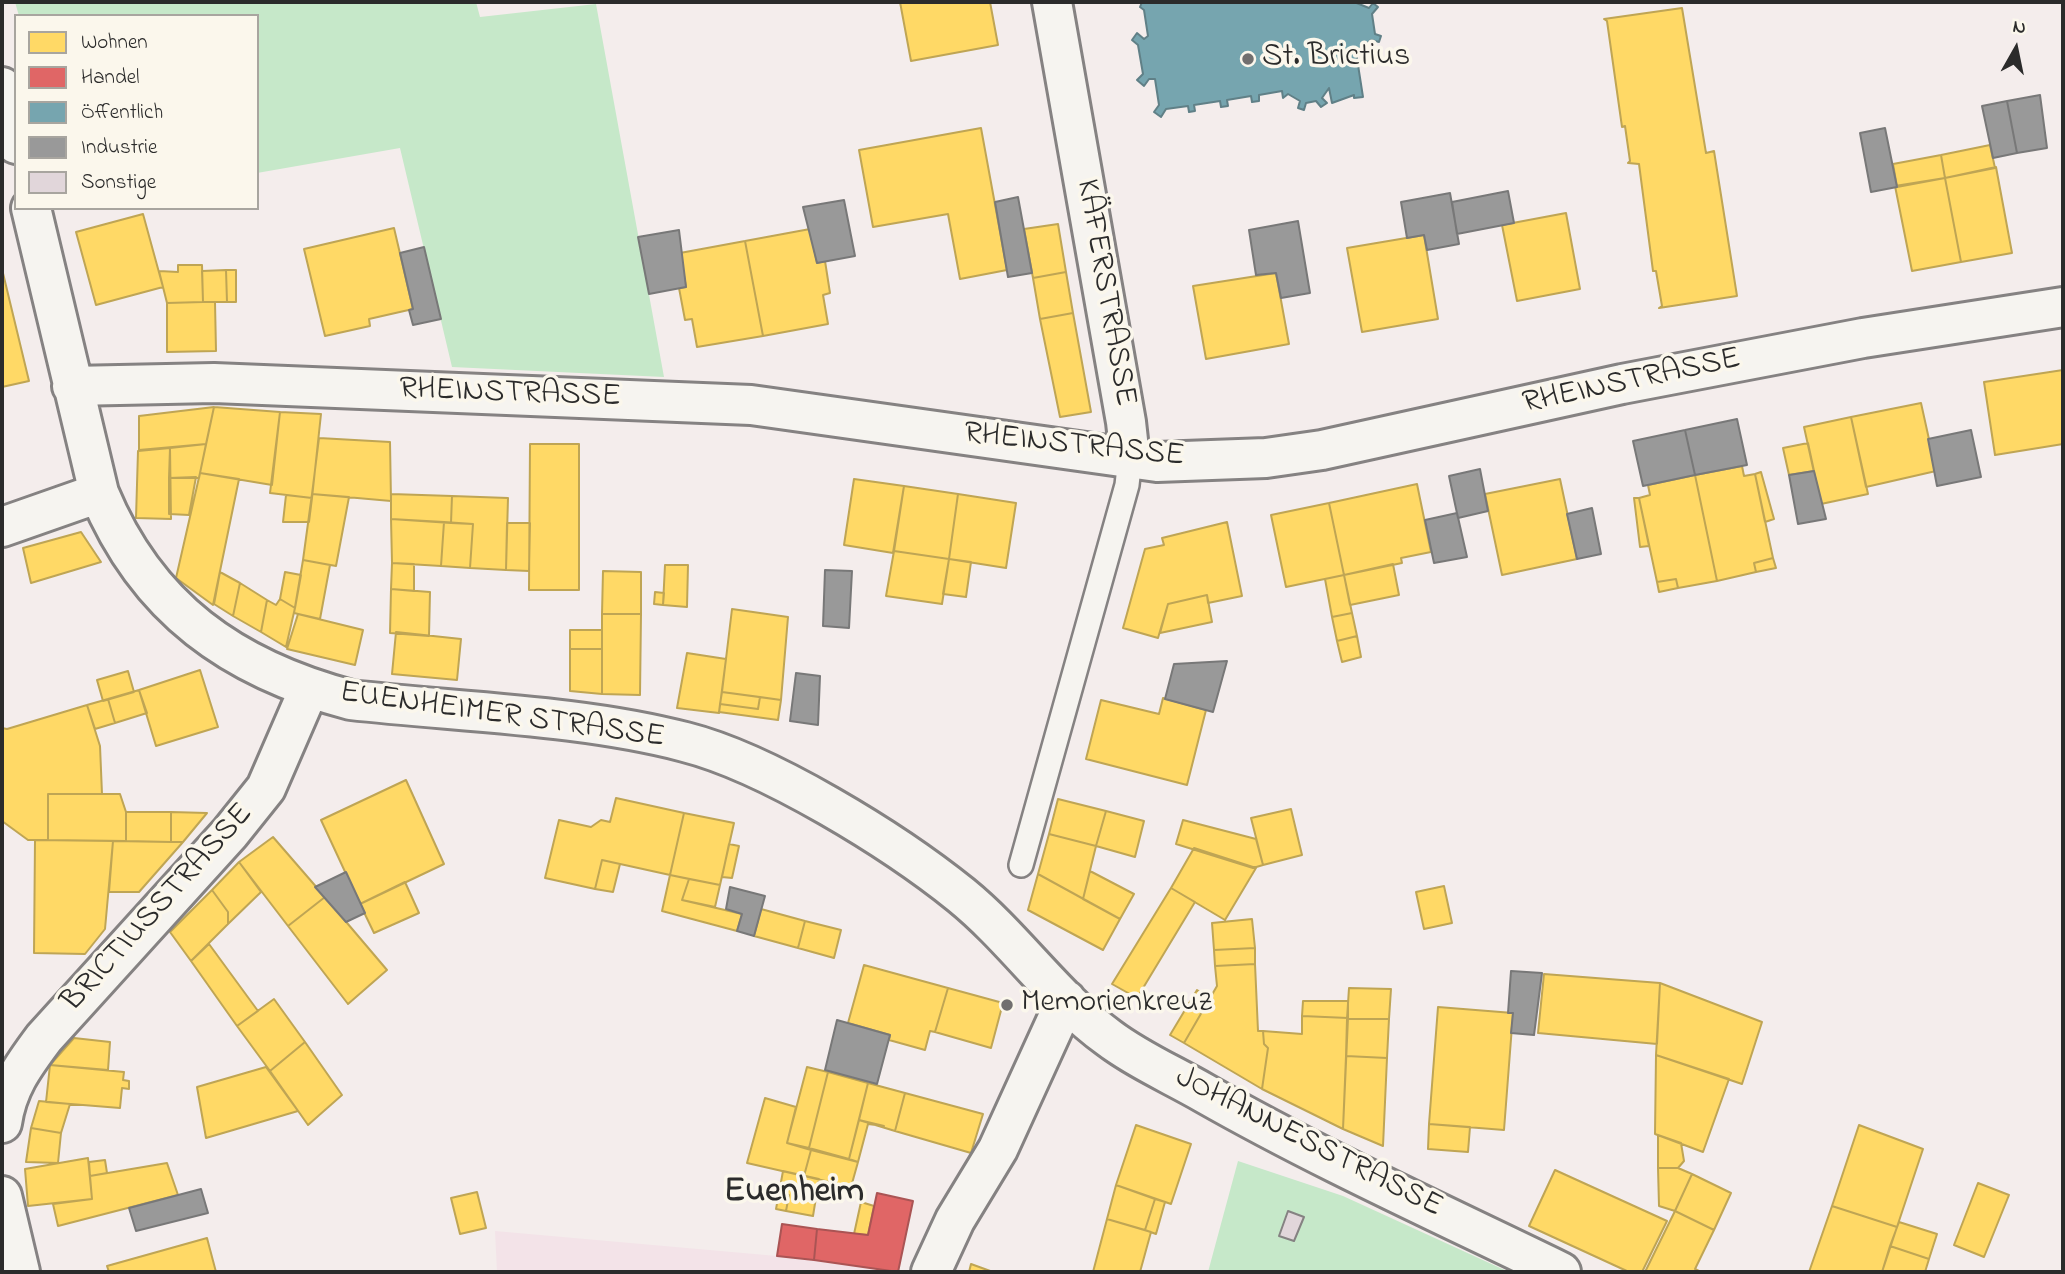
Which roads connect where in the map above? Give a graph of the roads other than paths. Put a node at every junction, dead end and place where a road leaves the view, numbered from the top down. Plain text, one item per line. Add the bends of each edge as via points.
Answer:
1 (1052, 2) edge
2 (2, 88) edge
3 (14, 136) edge
4 (31, 210) edge
5 (2063, 307) edge
6 (72, 386) junction
7 (1130, 458) junction
8 (99, 493) junction
9 (2, 527) edge
10 (309, 689) junction
11 (1021, 865) dead end
12 (1066, 1000) junction
13 (2, 1123) edge
14 (2, 1196) edge
15 (20, 1272) edge
16 (931, 1272) edge
17 (1561, 1272) edge

1 - 7 street, KÄFERSTRASSE
2 - 3 street
4 - 6 street, EUENHEIMER STRASSE
5 - 7 street, RHEINSTRASSE via 1863,338 1648,379 1322,450 1266,458 1157,462
6 - 7 street, RHEINSTRASSE via 214,383 751,405
6 - 8 street, EUENHEIMER STRASSE
7 - 11 lane, KÄFERSTRASSE via 1127,485
8 - 9 street
8 - 10 street, EUENHEIMER STRASSE via 115,533 138,564 206,637 255,667
10 - 12 street, EUENHEIMER STRASSE via 351,700 635,731 690,743 739,762 788,785 916,861 962,896
10 - 13 street, BRICTIUSSTRASSE via 266,788 44,1038 17,1073
12 - 16 street via 998,1149 955,1220
12 - 17 street, JOHANNESSTRASSE via 1110,1039 1236,1111
14 - 15 street

